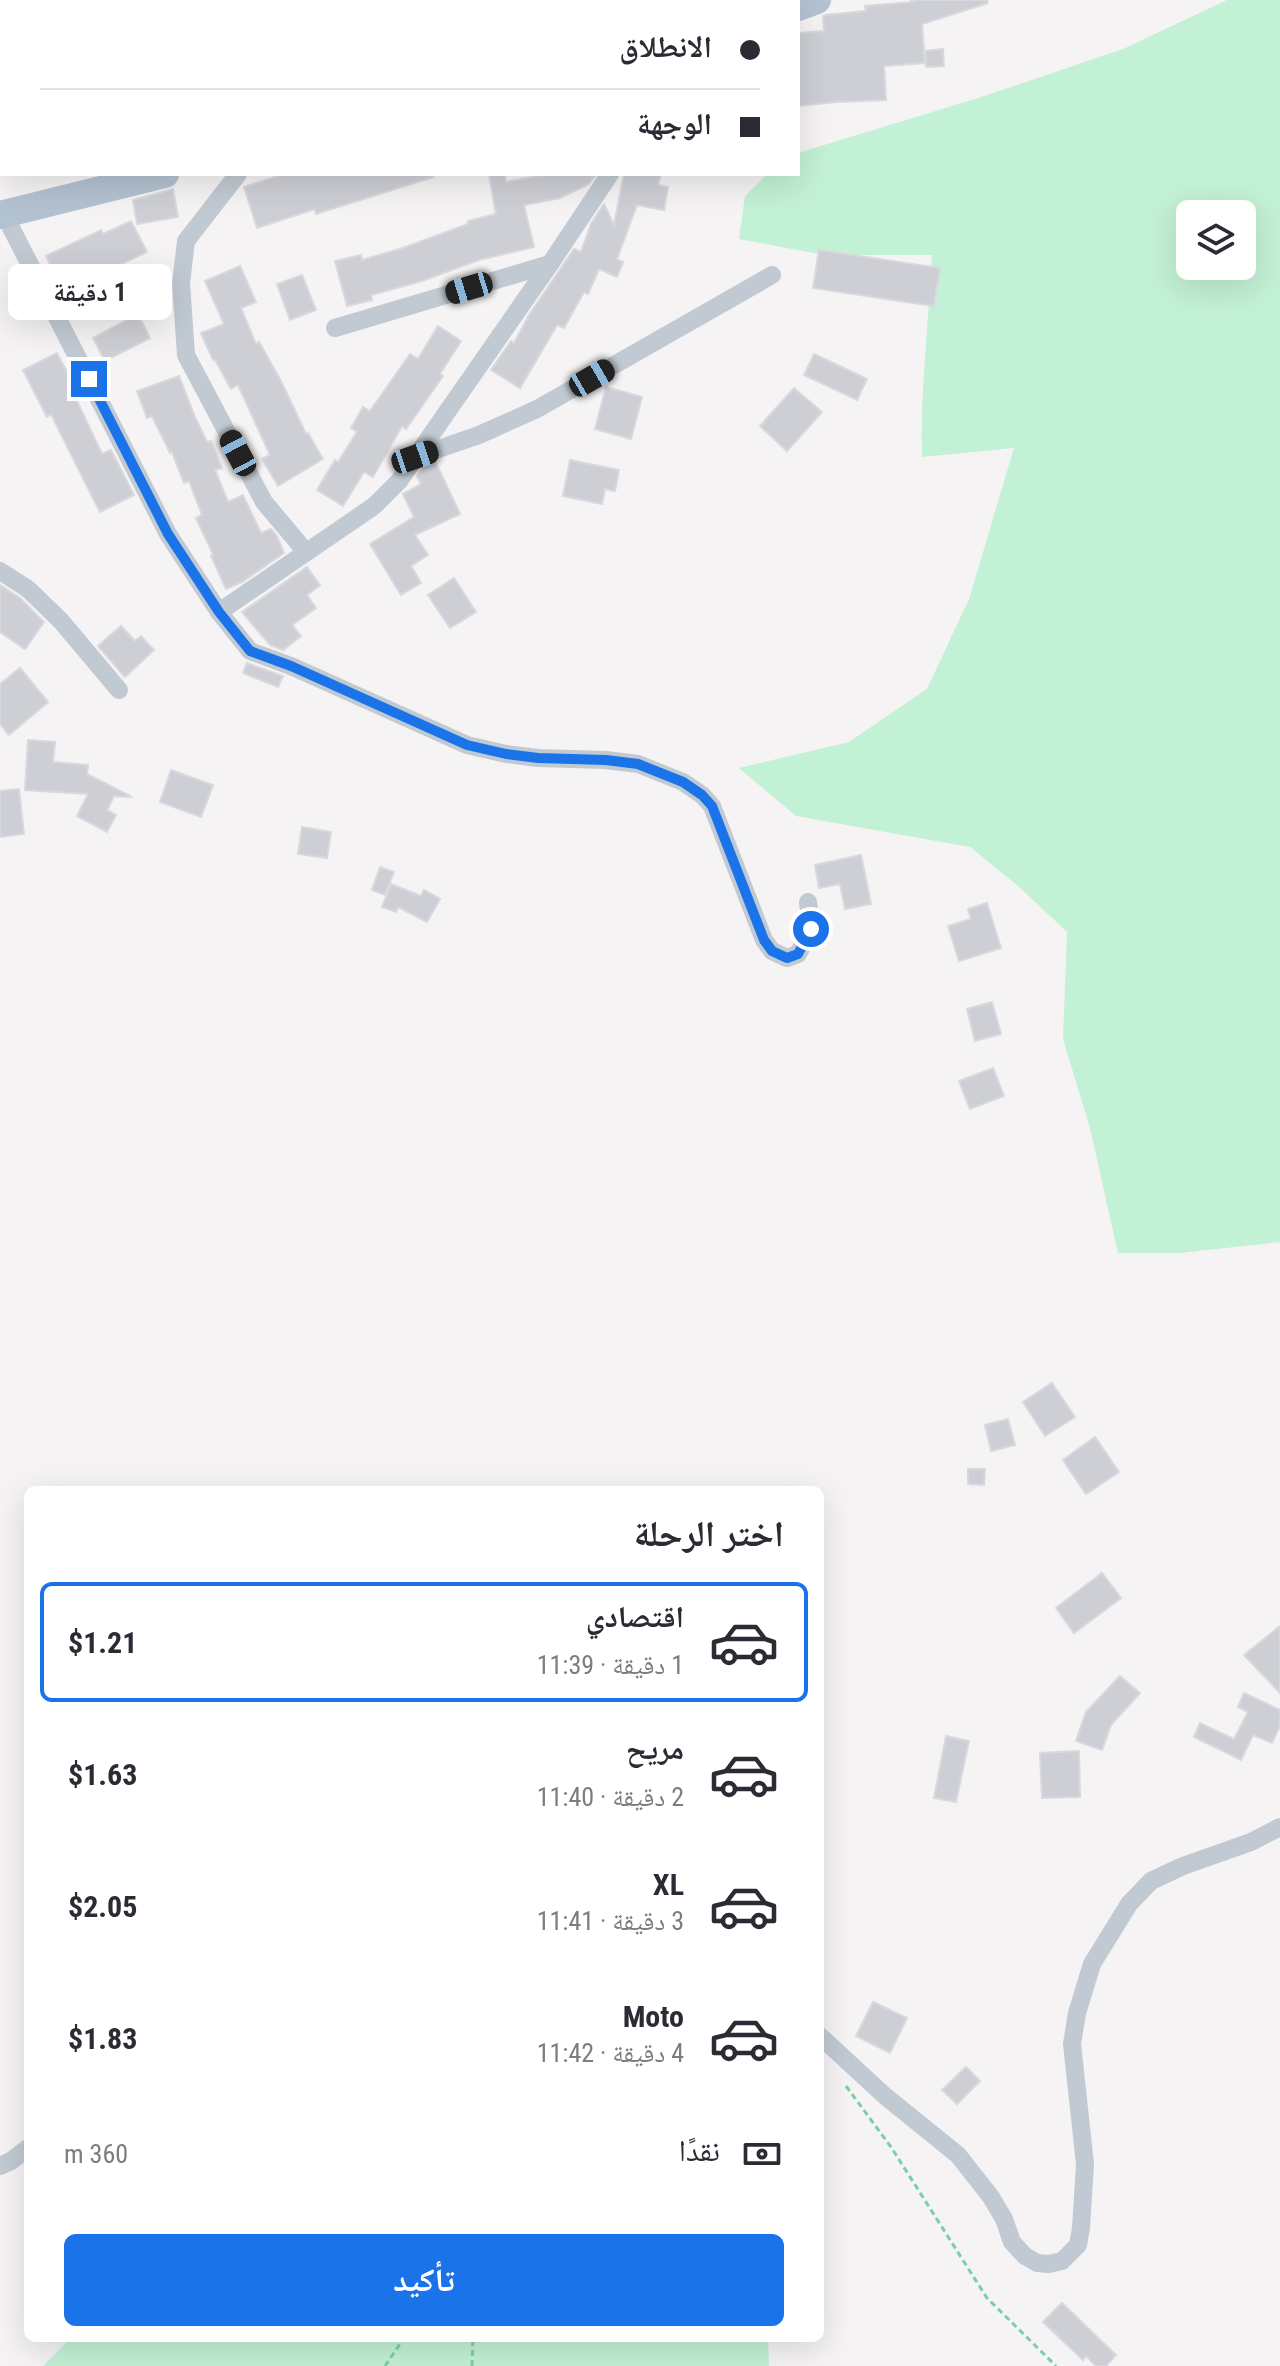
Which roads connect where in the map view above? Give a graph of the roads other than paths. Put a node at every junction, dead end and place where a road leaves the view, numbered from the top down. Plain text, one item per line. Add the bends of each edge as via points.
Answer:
1 (144, 176) edge
2 (236, 176) edge
3 (609, 176) edge
4 (122, 178) edge
5 (2, 214) edge
6 (550, 264) junction
7 (772, 275) dead end
8 (335, 328) dead end
9 (415, 457) junction
10 (306, 552) junction
11 (0, 571) edge
12 (219, 612) junction
13 (119, 690) dead end
14 (808, 902) dead end
15 (1280, 1827) edge
16 (824, 2040) edge
17 (24, 2151) edge
18 (0, 2166) edge

1 - 4 main road
2 - 10 street via 186,241 181,283 186,355 264,502
3 - 6 street
4 - 5 main road
5 - 12 street via 168,534
6 - 8 street
6 - 9 street
7 - 9 street via 537,409
9 - 10 street via 374,506
10 - 12 street
11 - 13 street via 50,610
12 - 14 street via 250,651 467,745 517,756 638,764 683,782 712,806 772,951 787,958 798,954 811,929
15 - 16 street via 1151,1881 1129,1904 1092,1964 1072,2044 1085,2164 1081,2228 1078,2245 1062,2261 1037,2263 1025,2256 1012,2242 991,2197 958,2155
17 - 18 street

